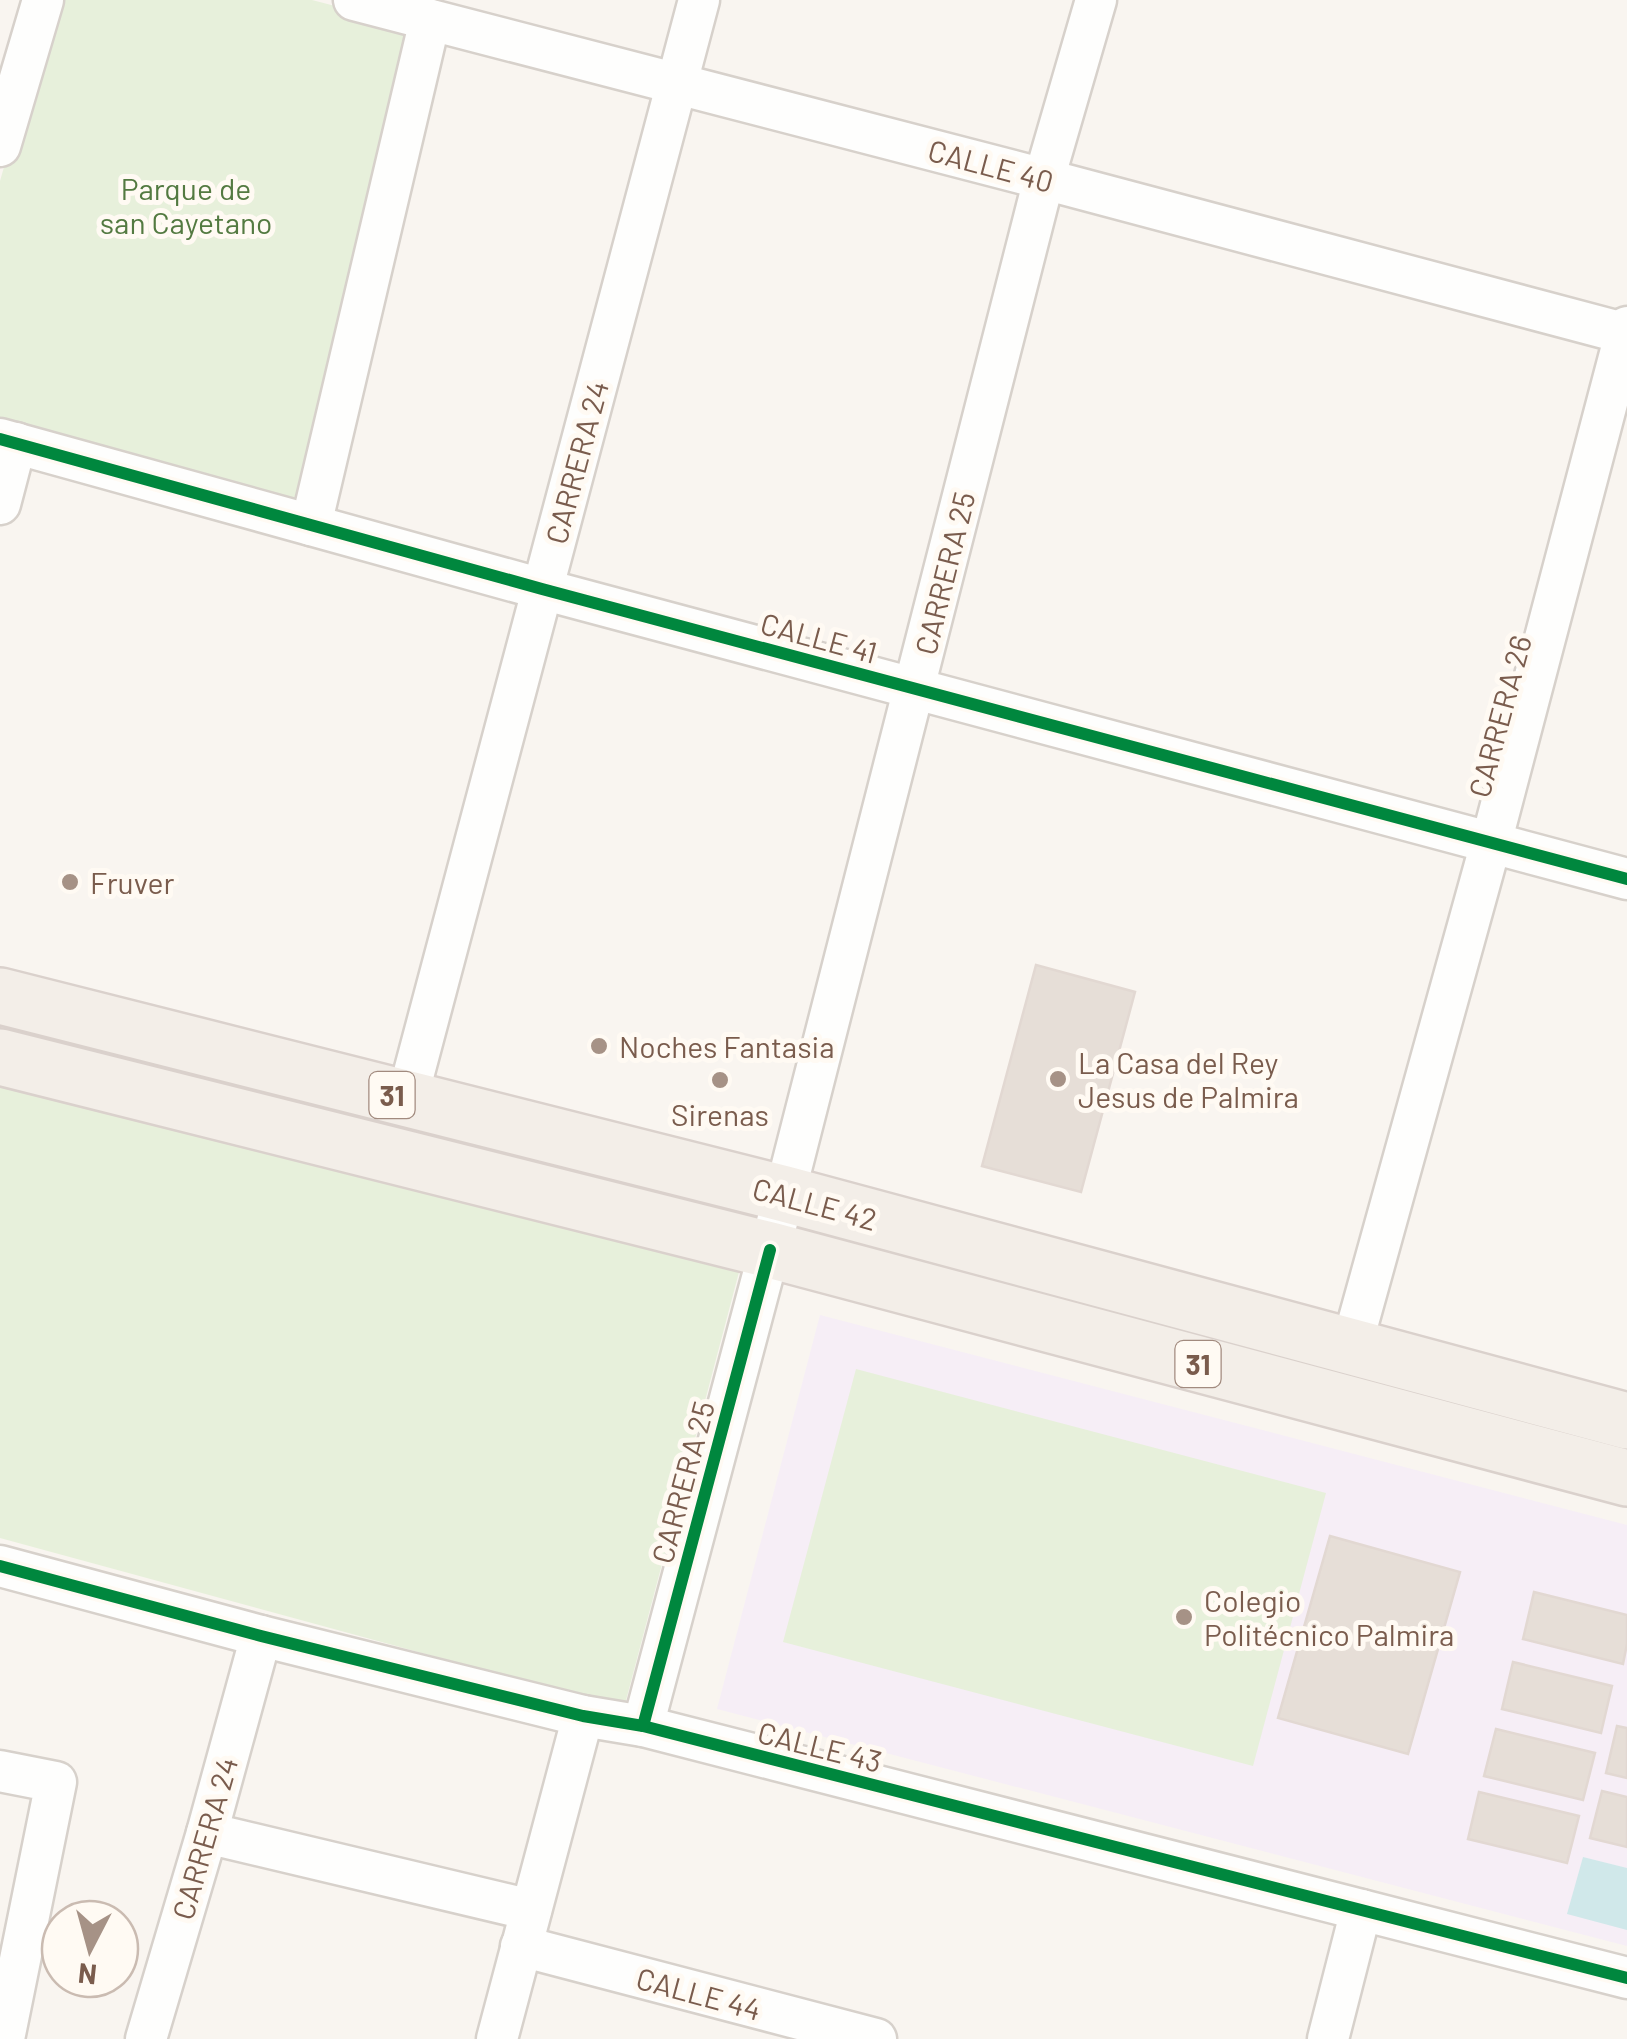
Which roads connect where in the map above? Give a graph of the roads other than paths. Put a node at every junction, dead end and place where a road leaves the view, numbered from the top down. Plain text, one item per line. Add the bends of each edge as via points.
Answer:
1 (43, 0) edge
2 (354, 0) edge
3 (699, 0) edge
4 (1096, 0) edge
5 (430, 20) junction
6 (676, 82) junction
7 (0, 146) edge
8 (1044, 179) junction
9 (1626, 331) edge
10 (8, 441) edge
11 (0, 504) edge
12 (311, 525) junction
13 (542, 589) junction
14 (915, 688) junction
15 (1491, 843) junction
16 (1627, 879) edge
17 (0, 996) edge
18 (0, 1057) edge
19 (407, 1098) junction
20 (784, 1194) junction
21 (770, 1250) junction
22 (1351, 1348) junction
23 (1627, 1421) edge
24 (1627, 1478) edge
25 (0, 1566) edge
26 (261, 1636) junction
27 (583, 1716) junction
28 (643, 1726) junction
29 (0, 1772) edge
30 (206, 1833) junction
31 (1361, 1910) junction
32 (526, 1928) junction
33 (1627, 1978) edge
34 (4, 2039) edge
35 (146, 2039) edge
36 (497, 2039) edge
37 (876, 2039) edge
38 (1328, 2039) edge

1 - 7 street
2 - 5 street, CALLE 40
3 - 6 street, CARRERA 24
4 - 8 street, CARRERA 25
5 - 6 street, CALLE 40
5 - 12 street
6 - 8 street, CALLE 40
6 - 13 street, CARRERA 24
8 - 9 street, CALLE 40
8 - 14 street, CARRERA 25
9 - 15 street, CARRERA 26
10 - 11 street
10 - 12 street, CALLE 41
12 - 13 street, CALLE 41
13 - 14 street, CALLE 41
13 - 19 street, CARRERA 24
14 - 15 street, CALLE 41
14 - 20 street, CARRERA 25
15 - 16 street, CALLE 41
15 - 22 street, CARRERA 26
17 - 19 main road, CALLE 42 / 31
18 - 21 main road, CALLE 42 / 31
19 - 20 main road, CALLE 42 / 31
20 - 21 street, CARRERA 25
20 - 22 main road, CALLE 42 / 31
21 - 24 main road, CALLE 42 / 31
21 - 28 street, CARRERA 25
22 - 23 main road, CALLE 42 / 31
25 - 26 street, CALLE 43
26 - 27 street, CALLE 43
26 - 30 street, CARRERA 24
27 - 28 street, CALLE 43
27 - 32 street
28 - 31 street, CALLE 43
29 - 34 street via 56,1782
30 - 32 street, CALLE 44
30 - 35 street, CARRERA 24
31 - 33 street, CALLE 43
31 - 38 street
32 - 36 street
32 - 37 street, CALLE 44

